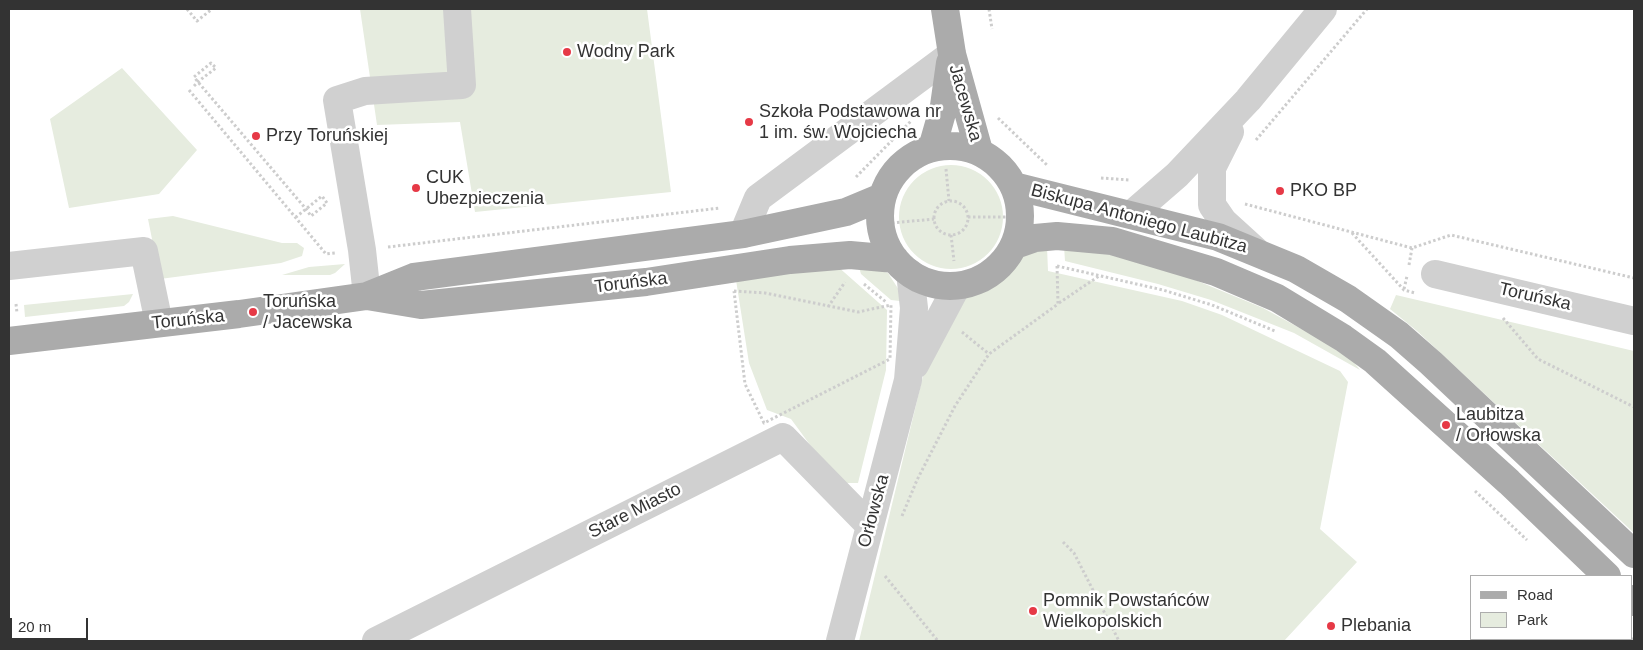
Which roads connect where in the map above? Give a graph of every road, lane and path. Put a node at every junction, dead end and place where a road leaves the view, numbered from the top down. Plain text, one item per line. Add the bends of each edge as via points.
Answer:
1 (186, 9) edge
2 (212, 9) edge
3 (457, 9) edge
4 (945, 9) edge
5 (989, 9) edge
6 (1323, 9) edge
7 (1367, 9) edge
8 (992, 29) dead end
9 (952, 54) junction
10 (198, 82) junction
11 (194, 86) dead end
12 (189, 90) dead end
13 (1248, 100) junction
14 (956, 107) junction
15 (932, 148) junction
16 (1250, 148) dead end
17 (979, 151) junction
18 (1053, 168) dead end
19 (1095, 178) dead end
20 (1131, 180) dead end
21 (1014, 186) junction
22 (882, 197) junction
23 (1244, 203) dead end
24 (755, 206) junction
25 (306, 210) junction
26 (846, 212) junction
27 (1132, 214) junction
28 (296, 217) junction
29 (968, 217) junction
30 (1021, 217) junction
31 (934, 220) junction
32 (880, 224) junction
33 (743, 234) junction
34 (1015, 245) junction
35 (362, 250) junction
36 (1256, 251) junction
37 (851, 264) junction
38 (9, 266) edge
39 (902, 266) junction
40 (1435, 274) dead end
41 (1099, 276) junction
42 (1634, 278) edge
43 (957, 286) junction
44 (367, 296) junction
45 (1058, 304) junction
46 (828, 307) junction
47 (915, 310) junction
48 (1501, 316) dead end
49 (1634, 321) edge
50 (159, 323) junction
51 (1277, 332) dead end
52 (9, 341) edge
53 (989, 354) junction
54 (1634, 407) edge
55 (902, 517) dead end
56 (870, 526) junction
57 (1063, 542) dead end
58 (1634, 554) edge
59 (884, 567) dead end
60 (1606, 575) edge
61 (376, 641) edge
62 (840, 641) edge
63 (938, 641) edge
64 (1119, 641) edge

1 - 2 path via 197,21
3 - 35 street via 462,85 365,91 337,100
4 - 9 main road, Jacewska
5 - 8 path
6 - 13 street
7 - 16 path
9 - 14 main road, Jacewska
9 - 24 street via 758,198
10 - 10 path via 194,77 211,63 216,68
10 - 11 path
10 - 25 path
12 - 28 path
13 - 27 street via 1176,175
13 - 36 street via 1218,153 1212,168 1210,192 1212,205 1223,221
14 - 15 main road, Jacewska
14 - 17 main road, Jacewska
14 - 18 path via 992,112 1046,165
14 - 26 path via 926,105 843,190
15 - 17 main road via 962,146
15 - 22 main road via 910,158 892,175
17 - 21 main road via 1005,172
19 - 20 path
21 - 27 main road, Biskupa Antoniego Laubitza
21 - 30 main road via 1020,201
22 - 26 main road, Toruńska
22 - 32 main road
23 - 42 path via 1412,248 1451,235
24 - 33 street
24 - 35 path via 699,209
25 - 25 path via 322,196 327,203 311,216
25 - 28 path
26 - 33 main road, Toruńska
27 - 36 main road, Biskupa Antoniego Laubitza via 1218,237
28 - 35 path via 326,254
29 - 30 path
29 - 31 path via 962,230 951,235 940,231
29 - 31 path via 962,205 949,201 937,206
30 - 34 main road
31 - 32 path
32 - 39 main road via 888,248
33 - 44 main road, Toruńska via 414,277
34 - 43 main road via 997,268 972,283
34 - 60 main road, Biskupa Antoniego Laubitza via 1035,238 1058,236 1112,241 1216,272 1277,298 1375,361
35 - 44 street
36 - 58 main road, Biskupa Antoniego Laubitza via 1296,268 1399,335
37 - 39 main road, Toruńska
37 - 44 main road, Toruńska via 790,260 646,282 445,304 422,305
37 - 46 path
37 - 47 path
38 - 50 street via 144,251
39 - 43 main road via 932,284
39 - 47 street, Orłowska
40 - 49 street, Toruńska
41 - 45 path
41 - 45 path via 1057,266
41 - 51 path via 1212,305
43 - 47 street, Orłowska
44 - 50 main road, Toruńska
45 - 53 path
46 - 47 path via 858,312
46 - 47 path via 765,293 734,291 745,384 764,423 890,359
47 - 53 path
47 - 56 street, Orłowska via 908,380
48 - 54 path via 1538,359
50 - 52 main road, Toruńska
53 - 55 path via 956,406 917,480
56 - 61 street, Stare Miasto via 783,437
56 - 62 street, Orłowska
57 - 64 path via 1074,553
59 - 63 path via 884,574

